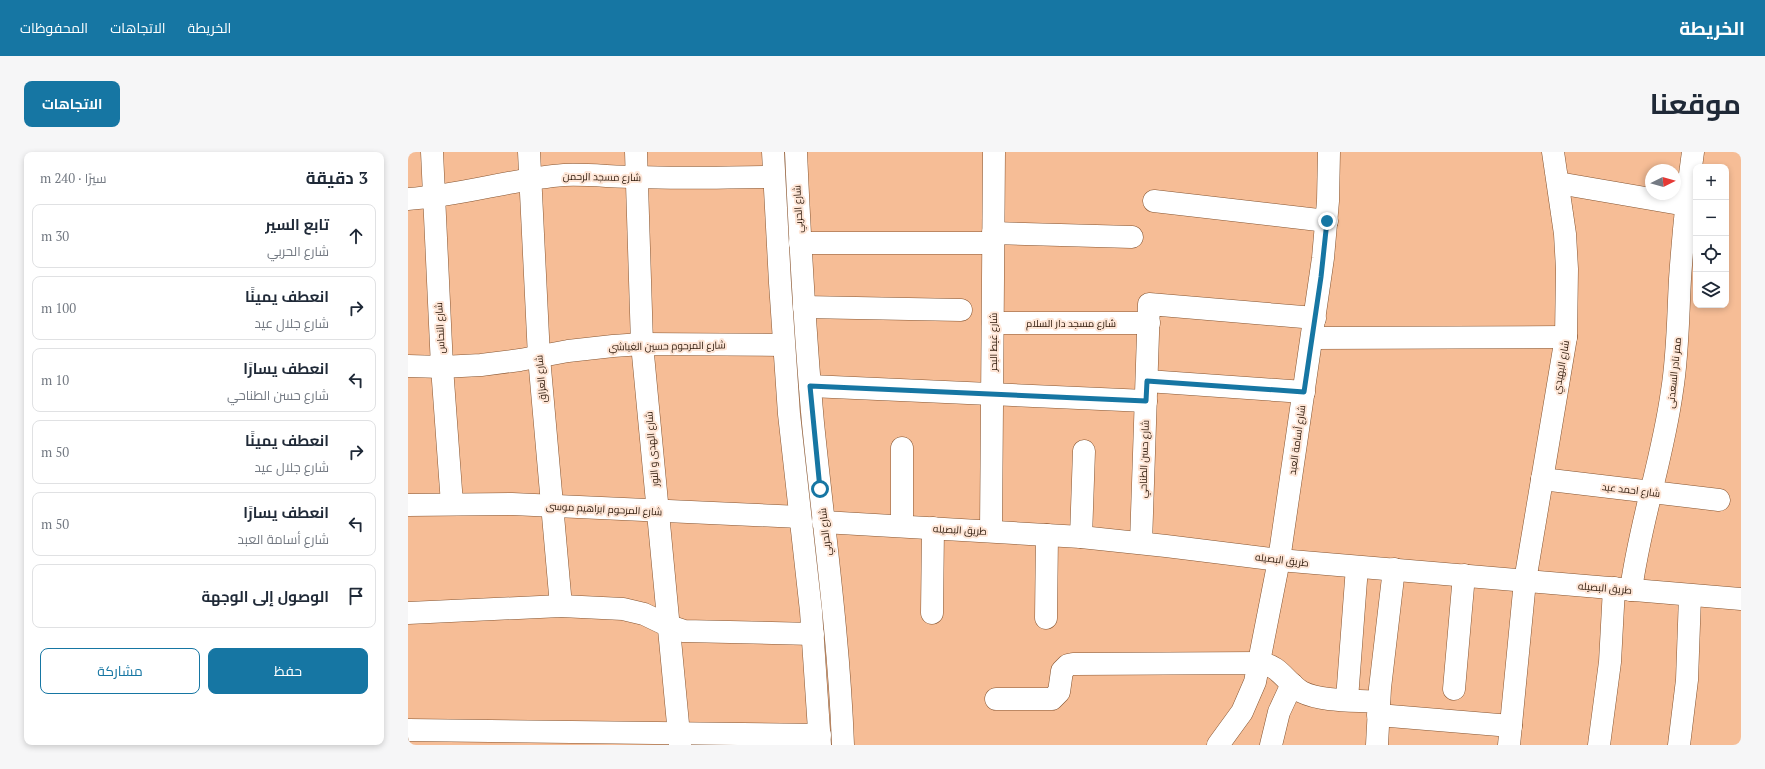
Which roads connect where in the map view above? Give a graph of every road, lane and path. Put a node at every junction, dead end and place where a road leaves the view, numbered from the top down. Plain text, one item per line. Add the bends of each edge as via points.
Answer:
1 (432, 152) edge
2 (529, 152) edge
3 (636, 152) edge
4 (773, 152) edge
5 (796, 152) edge
6 (994, 152) edge
7 (1329, 152) edge
8 (1553, 152) edge
9 (1693, 152) edge
10 (637, 177) junction
11 (774, 177) junction
12 (529, 179) junction
13 (1558, 183) junction
14 (433, 197) junction
15 (408, 198) edge
16 (1154, 201) dead end
17 (1686, 204) junction
18 (799, 220) junction
19 (776, 221) junction
20 (1327, 221) junction
21 (1132, 237) dead end
22 (993, 238) junction
23 (800, 243) junction
24 (804, 307) junction
25 (961, 310) dead end
26 (1149, 314) junction
27 (993, 323) junction
28 (1314, 328) junction
29 (1566, 337) junction
30 (642, 344) junction
31 (784, 345) junction
32 (539, 357) junction
33 (408, 366) edge
34 (442, 367) junction
35 (810, 386) junction
36 (1147, 391) junction
37 (1304, 392) junction
38 (992, 394) junction
39 (902, 448) dead end
40 (1084, 452) dead end
41 (1542, 479) junction
42 (1651, 492) junction
43 (1720, 500) dead end
44 (452, 504) junction
45 (408, 505) edge
46 (552, 506) junction
47 (658, 511) junction
48 (800, 517) junction
49 (823, 522) junction
50 (902, 526) junction
51 (933, 528) junction
52 (991, 531) junction
53 (1047, 535) junction
54 (1081, 537) junction
55 (1142, 543) junction
56 (1279, 560) junction
57 (1357, 567) junction
58 (1394, 569) junction
59 (1464, 575) junction
60 (1524, 581) junction
61 (1623, 589) junction
62 (1690, 596) junction
63 (1741, 599) edge
64 (561, 606) junction
65 (408, 613) edge
66 (932, 614) dead end
67 (1046, 618) dead end
68 (669, 626) junction
69 (813, 634) junction
70 (1260, 662) junction
71 (1292, 684) junction
72 (1454, 689) dead end
73 (818, 694) junction
74 (841, 694) junction
75 (996, 699) dead end
76 (1347, 699) junction
77 (1379, 708) junction
78 (411, 734) edge
79 (1510, 735) edge
80 (679, 739) edge
81 (820, 740) edge
82 (843, 745) edge
83 (1218, 745) edge
84 (1271, 745) edge
85 (1377, 745) edge
86 (1599, 745) edge
87 (1679, 745) edge

1 - 14 street, شارع النحاس
2 - 12 street, شارع العزاق
3 - 10 street, شارع الهدى و النور
4 - 11 street
5 - 18 street, شارع الحربي
6 - 22 street, شارع غيط البحر
7 - 20 street, شارع أسامة العبد
8 - 13 street, شارع البهيدي
9 - 17 street, ممر نادر السعدنى
10 - 11 street, شارع مسجد الرحمن
10 - 12 street, شارع مسجد الرحمن via 584,175
10 - 30 street, شارع الهدى و النور
11 - 19 street
12 - 14 street, شارع مسجد الرحمن
12 - 32 street, شارع العزاق
13 - 17 street
13 - 29 street, شارع البهيدي via 1566,251
14 - 15 street, شارع مسجد الرحمن
14 - 34 street, شارع النحاس
16 - 20 street
17 - 42 street, ممر نادر السعدنى via 1675,367 1667,425
18 - 19 street
18 - 23 street, شارع الحربي
19 - 31 street
20 - 28 street, شارع أسامة العبد
21 - 22 street
22 - 23 street
22 - 27 street, شارع غيط البحر
23 - 24 street, شارع الحربي
24 - 25 street
24 - 35 street, شارع الحربي
26 - 27 street, شارع مسجد دار السلام
26 - 28 street, شارع مسجد دار السلام
26 - 36 street, شارع حسن الطناحي
27 - 38 street, شارع غيط البحر
28 - 29 street, شارع مسجد دار السلام
28 - 37 street, شارع أسامة العبد
29 - 41 street, شارع البهيدي
30 - 31 street, شارع المرحوم حسين الغباشي
30 - 32 street, شارع المرحوم حسين الغباشي via 583,349
30 - 47 street, شارع الهدى و النور
31 - 48 street
32 - 34 street, شارع المرحوم حسين الغباشي via 494,364
32 - 46 street, شارع العزاق
33 - 34 street, شارع المرحوم حسين الغباشي
34 - 44 street, شارع النحاس
35 - 38 street
35 - 49 street, شارع الحربي
36 - 37 street
36 - 38 street
36 - 55 street, شارع حسن الطناحي
37 - 56 street, شارع أسامة العبد
38 - 52 street, شارع غيط البحر
39 - 50 street
40 - 54 street
41 - 42 street, شارع احمد عيد
41 - 60 street, شارع البهيدي
42 - 43 street, شارع احمد عيد
42 - 61 street, ممر نادر السعدنى
44 - 45 street, شارع المرحوم ابراهيم موسى
44 - 46 street, شارع المرحوم ابراهيم موسى
46 - 47 street, شارع المرحوم ابراهيم موسى
46 - 64 street, شارع العزاق
47 - 48 street, شارع المرحوم ابراهيم موسى
47 - 68 street, شارع الهدى و النور
48 - 69 street
49 - 50 street, طريق البصيله
49 - 74 street, شارع الحربي via 836,624
50 - 51 street, طريق البصيله
51 - 52 street, طريق البصيله
51 - 66 street
52 - 53 street, طريق البصيله
53 - 54 street, طريق البصيله
53 - 67 street
54 - 55 street, طريق البصيله
55 - 56 street, طريق البصيله
56 - 57 street, طريق البصيله
56 - 70 street, شارع أسامة العبد
57 - 58 street, طريق البصيله
57 - 76 street
58 - 59 street, طريق البصيله
58 - 77 street
59 - 60 street, طريق البصيله
59 - 72 street
60 - 61 street, طريق البصيله
60 - 79 street, شارع البهيدي
61 - 62 street, طريق البصيله
61 - 86 street, ممر نادر السعدنى
62 - 63 street, طريق البصيله
62 - 87 street via 1687,680
64 - 65 street
64 - 68 street via 630,610
68 - 69 street via 692,632
68 - 80 street, شارع الهدى و النور
69 - 73 street
70 - 71 street via 1278,669
70 - 75 street via 1073,664 1062,671 1059,692 1052,699
70 - 83 street, شارع أسامة العبد via 1255,682 1242,712
71 - 76 street via 1314,696
71 - 84 street via 1279,712
73 - 74 street
73 - 81 street
74 - 82 street, شارع الحربي
76 - 77 street
77 - 79 street
77 - 85 street
78 - 80 street
80 - 81 street

